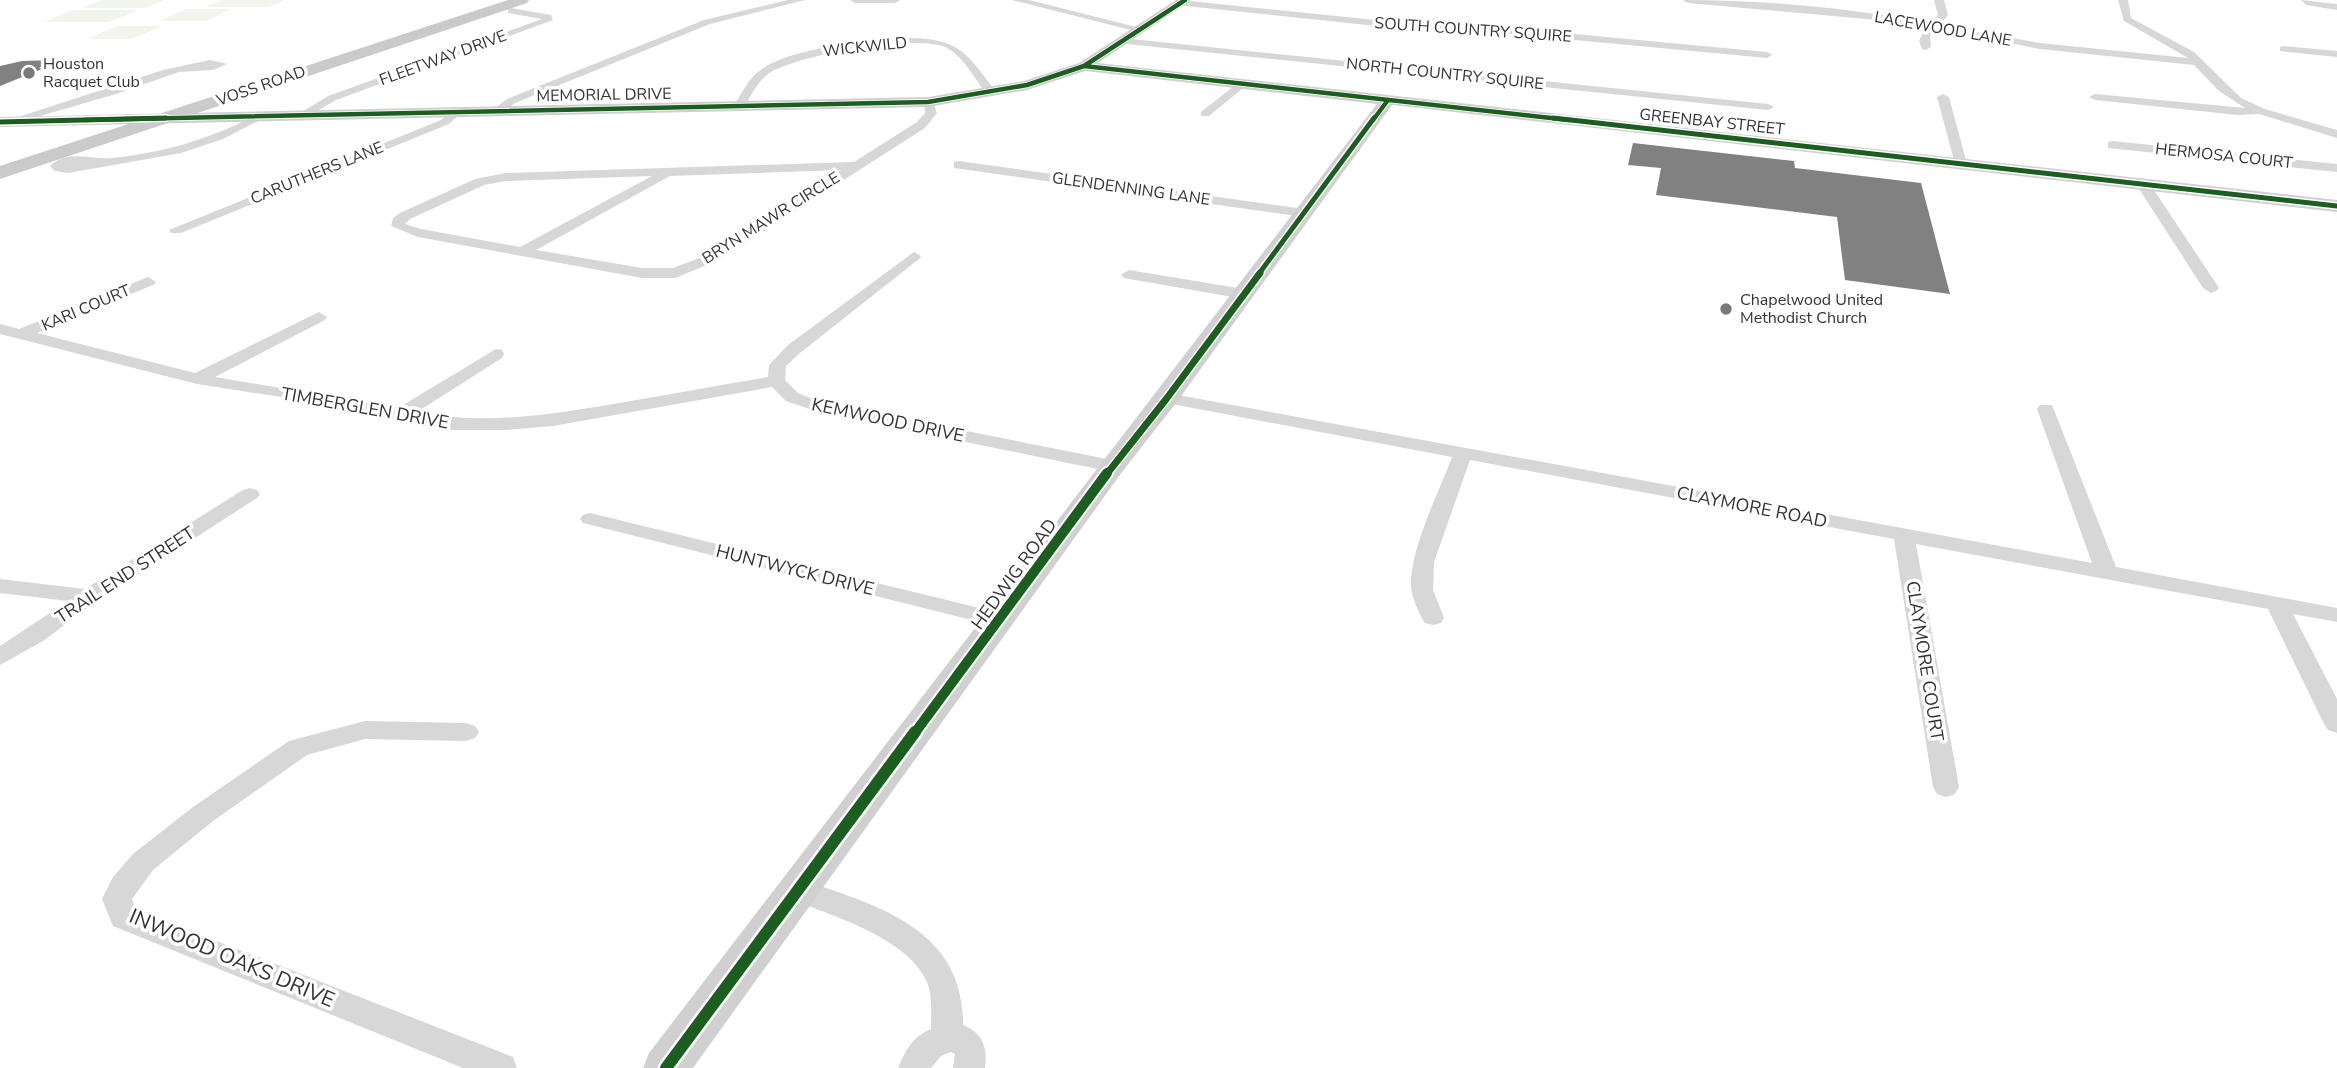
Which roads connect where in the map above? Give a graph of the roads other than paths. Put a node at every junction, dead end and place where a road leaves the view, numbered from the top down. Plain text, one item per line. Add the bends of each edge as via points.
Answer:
1 (800, 0) edge
2 (855, 0) edge
3 (895, 0) edge
4 (1017, 0) edge
5 (1688, 0) edge
6 (1939, 0) edge
7 (2123, 0) edge
8 (2306, 0) edge
9 (1182, 1) edge
10 (513, 4) edge
11 (2337, 6) edge
12 (1933, 25) junction
13 (1139, 29) junction
14 (1122, 41) junction
15 (1926, 47) dead end
16 (2284, 49) dead end
17 (2337, 54) edge
18 (1767, 55) dead end
19 (2198, 62) junction
20 (1084, 66) junction
21 (181, 69) dead end
22 (1243, 84) junction
23 (991, 93) junction
24 (1943, 97) dead end
25 (2095, 97) dead end
26 (1388, 100) junction
27 (928, 102) junction
28 (739, 107) junction
29 (1768, 107) dead end
30 (2261, 111) junction
31 (496, 112) junction
32 (455, 113) junction
33 (1205, 114) dead end
34 (303, 116) junction
35 (260, 117) junction
36 (155, 119) junction
37 (4, 125) edge
38 (2336, 134) edge
39 (2112, 145) dead end
40 (87, 164) dead end
41 (1961, 164) junction
42 (959, 165) dead end
43 (0, 166) edge
44 (853, 166) junction
45 (2337, 168) edge
46 (669, 172) junction
47 (0, 173) edge
48 (2143, 184) junction
49 (2337, 206) edge
50 (1304, 213) junction
51 (176, 230) dead end
52 (523, 251) junction
53 (914, 256) dead end
54 (1129, 275) dead end
55 (148, 282) dead end
56 (2211, 288) dead end
57 (1244, 294) junction
58 (319, 317) dead end
59 (0, 329) edge
60 (24, 333) junction
61 (496, 354) dead end
62 (197, 379) junction
63 (776, 381) junction
64 (1167, 398) junction
65 (2046, 409) dead end
66 (401, 414) junction
67 (1463, 453) junction
68 (1112, 466) junction
69 (250, 494) dead end
70 (590, 519) dead end
71 (1904, 535) junction
72 (2107, 573) junction
73 (0, 586) edge
74 (89, 596) junction
75 (2277, 604) junction
76 (2337, 615) edge
77 (1433, 618) dead end
78 (1000, 620) junction
79 (0, 657) edge
80 (2337, 724) edge
81 (466, 732) dead end
82 (1946, 787) dead end
83 (797, 890) junction
84 (947, 1036) junction
85 (501, 1068) edge
86 (666, 1068) edge
87 (914, 1068) edge
88 (970, 1068) edge

1 - 31 street via 707,23 510,101
2 - 3 street
4 - 13 street
5 - 12 street, LACEWOOD LANE
6 - 12 street via 1943,15
7 - 19 street via 2127,19
8 - 11 street
9 - 13 street, MEMORIAL DRIVE
9 - 18 street, SOUTH COUNTRY SQUIRE via 1424,28 1511,31
10 - 34 street, FLEETWAY DRIVE via 548,20 332,98
10 - 36 main road, VOSS ROAD
12 - 15 street via 1923,40
12 - 19 street, LACEWOOD LANE via 2040,46
13 - 14 street, MEMORIAL DRIVE
14 - 20 street, MEMORIAL DRIVE
14 - 29 street, NORTH COUNTRY SQUIRE
16 - 17 street
19 - 30 street via 2223,89
20 - 22 street, GREENBAY STREET
20 - 23 street, MEMORIAL DRIVE
21 - 37 street
22 - 26 street, GREENBAY STREET
22 - 33 street
23 - 27 street, MEMORIAL DRIVE
23 - 28 street, WICKWILD via 951,47 915,41 838,48 787,61 763,72
24 - 41 street
25 - 30 street
26 - 41 street, GREENBAY STREET
26 - 50 street, HEDWIG ROAD
27 - 28 street, MEMORIAL DRIVE
27 - 44 street, BRYN MAWR CIRCLE via 931,113 921,125
28 - 31 street, MEMORIAL DRIVE
30 - 38 street
31 - 32 street, MEMORIAL DRIVE
32 - 34 street, MEMORIAL DRIVE
32 - 51 street, CARUTHERS LANE via 445,122
34 - 35 street, MEMORIAL DRIVE
35 - 36 street, MEMORIAL DRIVE
35 - 40 street via 221,138 182,151
36 - 37 street, MEMORIAL DRIVE
36 - 43 main road, VOSS ROAD
36 - 47 main road, VOSS ROAD
39 - 45 street, HERMOSA COURT
41 - 48 street, GREENBAY STREET
42 - 50 street, GLENDENNING LANE
44 - 46 street, BRYN MAWR CIRCLE
44 - 52 street, BRYN MAWR CIRCLE via 712,258 676,273 642,273
46 - 52 street, BRYN MAWR CIRCLE
46 - 52 street, BRYN MAWR CIRCLE via 492,179 398,221 398,226 418,233
48 - 49 street, GREENBAY STREET
48 - 56 street
50 - 57 street, HEDWIG ROAD
53 - 63 street via 794,349 778,365
54 - 57 street
55 - 60 street, KARI COURT
57 - 64 street, HEDWIG ROAD
58 - 62 street
59 - 60 street, TIMBERGLEN DRIVE
60 - 62 street, TIMBERGLEN DRIVE
61 - 66 street
62 - 66 street, TIMBERGLEN DRIVE
63 - 66 street, TIMBERGLEN DRIVE via 553,420 449,424
63 - 68 street, KEMWOOD DRIVE via 792,397 815,406
64 - 67 street, CLAYMORE ROAD
64 - 68 street, HEDWIG ROAD
65 - 72 street
67 - 71 street, CLAYMORE ROAD
67 - 77 street via 1423,562 1422,590
68 - 78 street, HEDWIG ROAD
69 - 74 street, TRAIL END STREET
70 - 78 street, HUNTWYCK DRIVE
71 - 72 street, CLAYMORE ROAD
71 - 82 street, CLAYMORE COURT
72 - 75 street, CLAYMORE ROAD
73 - 74 street
74 - 79 street, TRAIL END STREET
75 - 76 street, CLAYMORE ROAD
75 - 80 street
78 - 83 street, HEDWIG ROAD
81 - 85 street, INWOOD OAKS DRIVE via 365,730 298,748 143,862 117,899 123,917
83 - 84 street via 895,929 920,950 946,990
83 - 86 street, HEDWIG ROAD
84 - 87 street via 925,1047
84 - 88 street via 957,1037 971,1050

